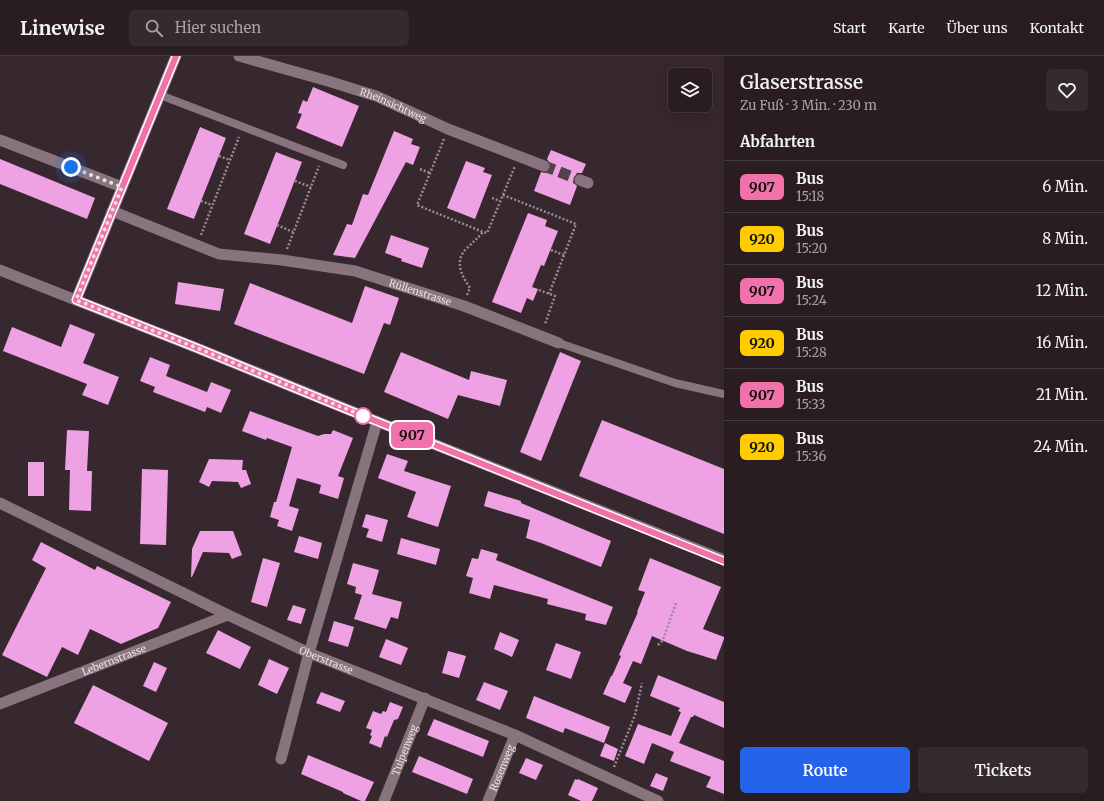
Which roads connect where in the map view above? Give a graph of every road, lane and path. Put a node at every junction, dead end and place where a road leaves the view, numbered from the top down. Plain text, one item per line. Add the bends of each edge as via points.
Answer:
1 (176, 56) edge
2 (239, 56) edge
3 (160, 95) junction
4 (448, 129) junction
5 (0, 140) edge
6 (236, 144) dead end
7 (219, 156) dead end
8 (519, 157) junction
9 (230, 160) junction
10 (343, 165) dead end
11 (544, 166) tunnel mouth
12 (420, 168) dead end
13 (430, 173) junction
14 (315, 176) dead end
15 (295, 181) dead end
16 (122, 187) junction
17 (311, 187) junction
18 (503, 195) junction
19 (492, 198) dead end
20 (201, 201) dead end
21 (500, 201) junction
22 (212, 205) junction
23 (112, 211) junction
24 (277, 225) dead end
25 (293, 232) junction
26 (483, 232) junction
27 (200, 236) dead end
28 (288, 246) dead end
29 (551, 250) dead end
30 (564, 255) junction
31 (0, 270) edge
32 (539, 290) dead end
33 (549, 294) junction
34 (76, 300) junction
35 (464, 306) junction
36 (540, 336) junction
37 (559, 344) joint
38 (724, 394) edge
39 (377, 422) junction
40 (0, 503) edge
41 (724, 560) edge
42 (676, 603) dead end
43 (228, 615) junction
44 (658, 644) dead end
45 (309, 653) junction
46 (642, 683) dead end
47 (425, 698) junction
48 (0, 704) edge
49 (515, 735) junction
50 (281, 759) dead end
51 (609, 779) junction
52 (384, 801) edge
53 (488, 801) edge
54 (658, 801) edge

1 - 3 street
2 - 4 street, Rheinsichtweg via 376,96
3 - 10 lane
3 - 16 street
4 - 8 street, Rheinsichtweg
4 - 13 path
5 - 16 street
6 - 9 path
7 - 9 path
8 - 11 street, Rheinsichtweg
8 - 18 path
9 - 22 path
12 - 13 path
13 - 26 path via 417,205
14 - 17 path
15 - 17 path
16 - 23 street
17 - 25 path
18 - 21 path
18 - 30 path via 576,224
19 - 21 path
20 - 22 path
21 - 26 path via 487,233
22 - 27 path
23 - 34 street
23 - 35 street, Rüllenstrasse via 219,254 355,271
24 - 25 path
25 - 28 path
26 - 35 path via 465,249 459,261 462,277 470,288
29 - 30 path
30 - 33 path
31 - 34 street
32 - 33 path
33 - 36 path via 555,296
34 - 39 street
35 - 36 street, Rüllenstrasse
36 - 37 street, Rüllenstrasse
37 - 38 lane, Rüllenstrasse via 675,383
39 - 41 street
39 - 45 street
40 - 43 street, Oberstrasse
42 - 44 path via 664,637
43 - 45 street, Oberstrasse
43 - 48 street, Lebernstrasse
45 - 47 street, Oberstrasse
45 - 50 street
46 - 51 path via 634,715
47 - 49 street, Oberstrasse
47 - 52 street, Tulpenweg
49 - 51 street, Oberstrasse
49 - 53 street, Rosenweg
51 - 54 street, Oberstrasse

